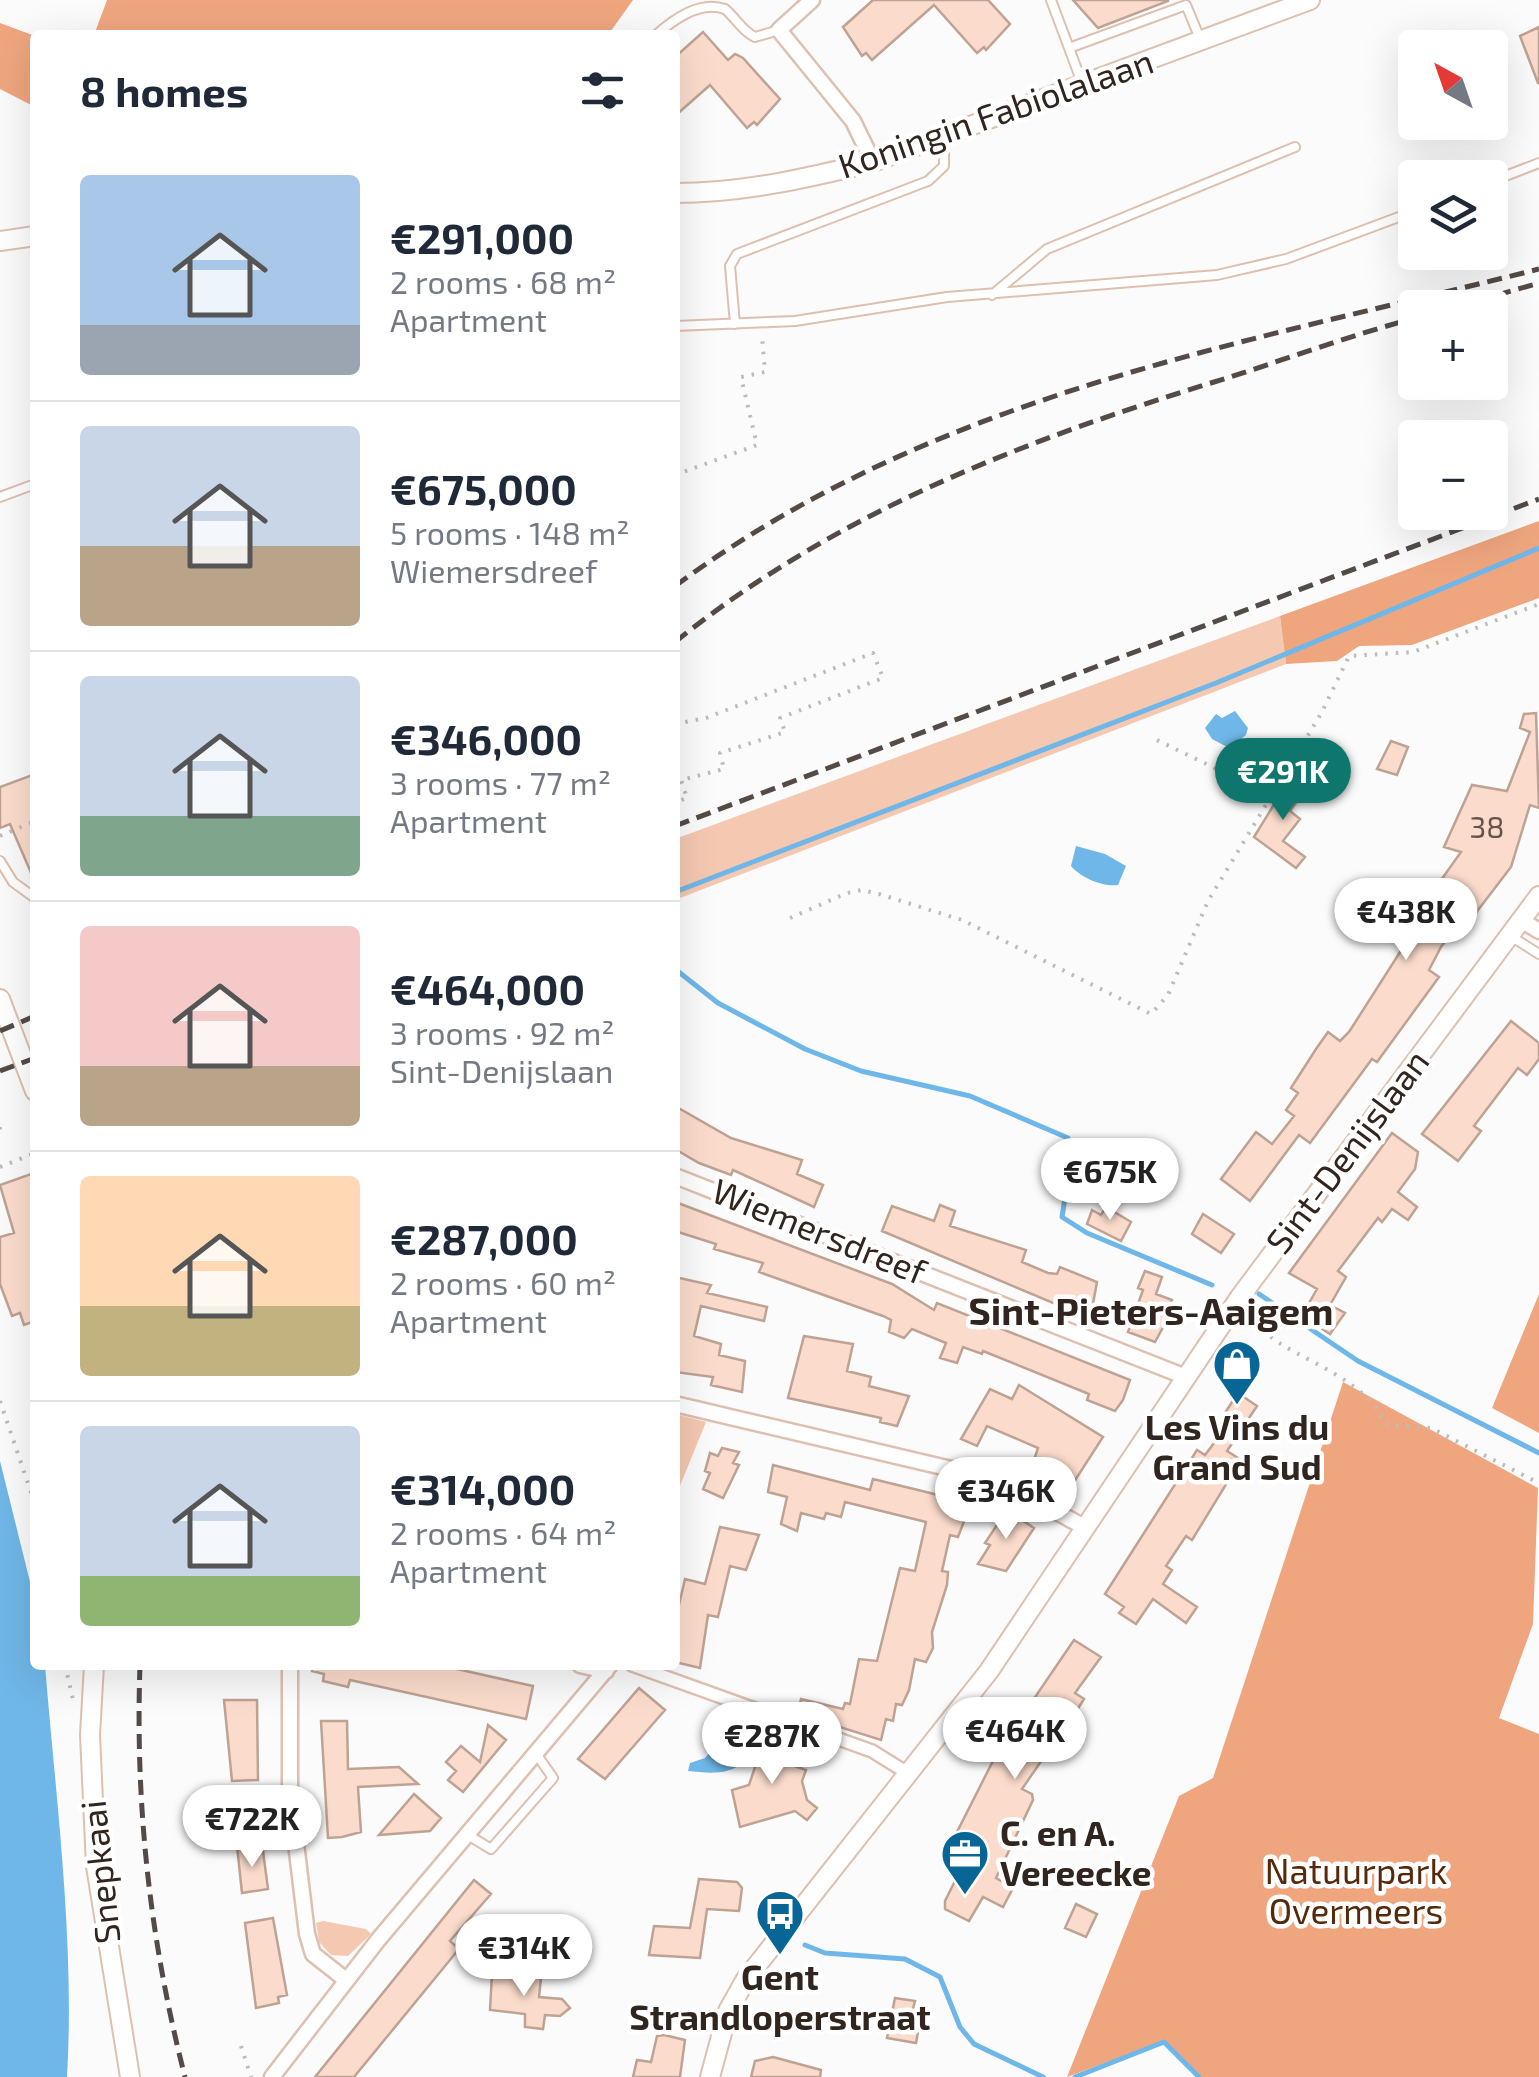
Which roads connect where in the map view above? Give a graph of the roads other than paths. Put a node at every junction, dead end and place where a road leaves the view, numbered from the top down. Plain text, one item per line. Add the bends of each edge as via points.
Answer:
1 (812, 0) edge
2 (1051, 0) edge
3 (1310, 0) edge
4 (1185, 2) edge
5 (662, 30) edge
6 (778, 30) junction
7 (1201, 41) junction
8 (1069, 48) junction
9 (1084, 85) junction
10 (944, 138) junction
11 (1295, 148) dead end
12 (874, 162) junction
13 (1539, 163) edge
14 (1508, 175) edge
15 (680, 193) edge
16 (1398, 216) edge
17 (30, 237) edge
18 (0, 241) edge
19 (992, 295) junction
20 (734, 324) junction
21 (680, 326) edge
22 (30, 486) edge
23 (0, 498) edge
24 (0, 860) edge
25 (30, 894) edge
26 (1539, 896) edge
27 (1515, 928) junction
28 (1539, 931) edge
29 (1539, 954) edge
30 (0, 999) edge
31 (30, 1078) edge
32 (680, 1178) edge
33 (1186, 1378) junction
34 (680, 1405) edge
35 (1086, 1528) junction
36 (94, 1670) edge
37 (290, 1670) edge
38 (606, 1670) edge
39 (646, 1670) edge
40 (537, 1755) junction
41 (909, 1774) junction
42 (468, 1835) junction
43 (346, 1980) junction
44 (130, 2077) edge
45 (272, 2077) edge
46 (710, 2077) edge

1 - 6 street
2 - 8 lane
3 - 7 street, Koningin Fabiolalaan
4 - 7 lane
4 - 8 lane
5 - 6 lane via 704,3 725,8 755,37
6 - 12 street via 853,120
7 - 9 street, Koningin Fabiolalaan
8 - 9 lane
9 - 10 street, Koningin Fabiolalaan
10 - 12 street, Koningin Fabiolalaan
10 - 20 lane via 944,166 928,181 737,254 730,266
11 - 19 lane via 1047,248
12 - 15 street, Koningin Fabiolalaan via 782,183
13 - 14 lane
16 - 19 lane via 1286,259 1217,276
17 - 18 street
19 - 20 lane
20 - 21 lane
22 - 23 lane
24 - 25 lane
26 - 27 street, Sint-Denijslaan
27 - 28 street
27 - 29 lane
27 - 33 street, Sint-Denijslaan
30 - 31 street
32 - 33 street, Wiemersdreef
33 - 35 street, Sint-Denijslaan
34 - 35 street via 998,1480
35 - 41 street, Sint-Denijslaan
36 - 44 street, Snepkaai via 96,1866
37 - 43 street via 290,1794 307,1934 313,1954
38 - 40 street
39 - 41 street via 872,1751
40 - 42 street
40 - 42 lane via 553,1778 492,1849
41 - 46 street, Sint-Denijslaan via 746,1979 728,2012
42 - 43 street
43 - 45 street

